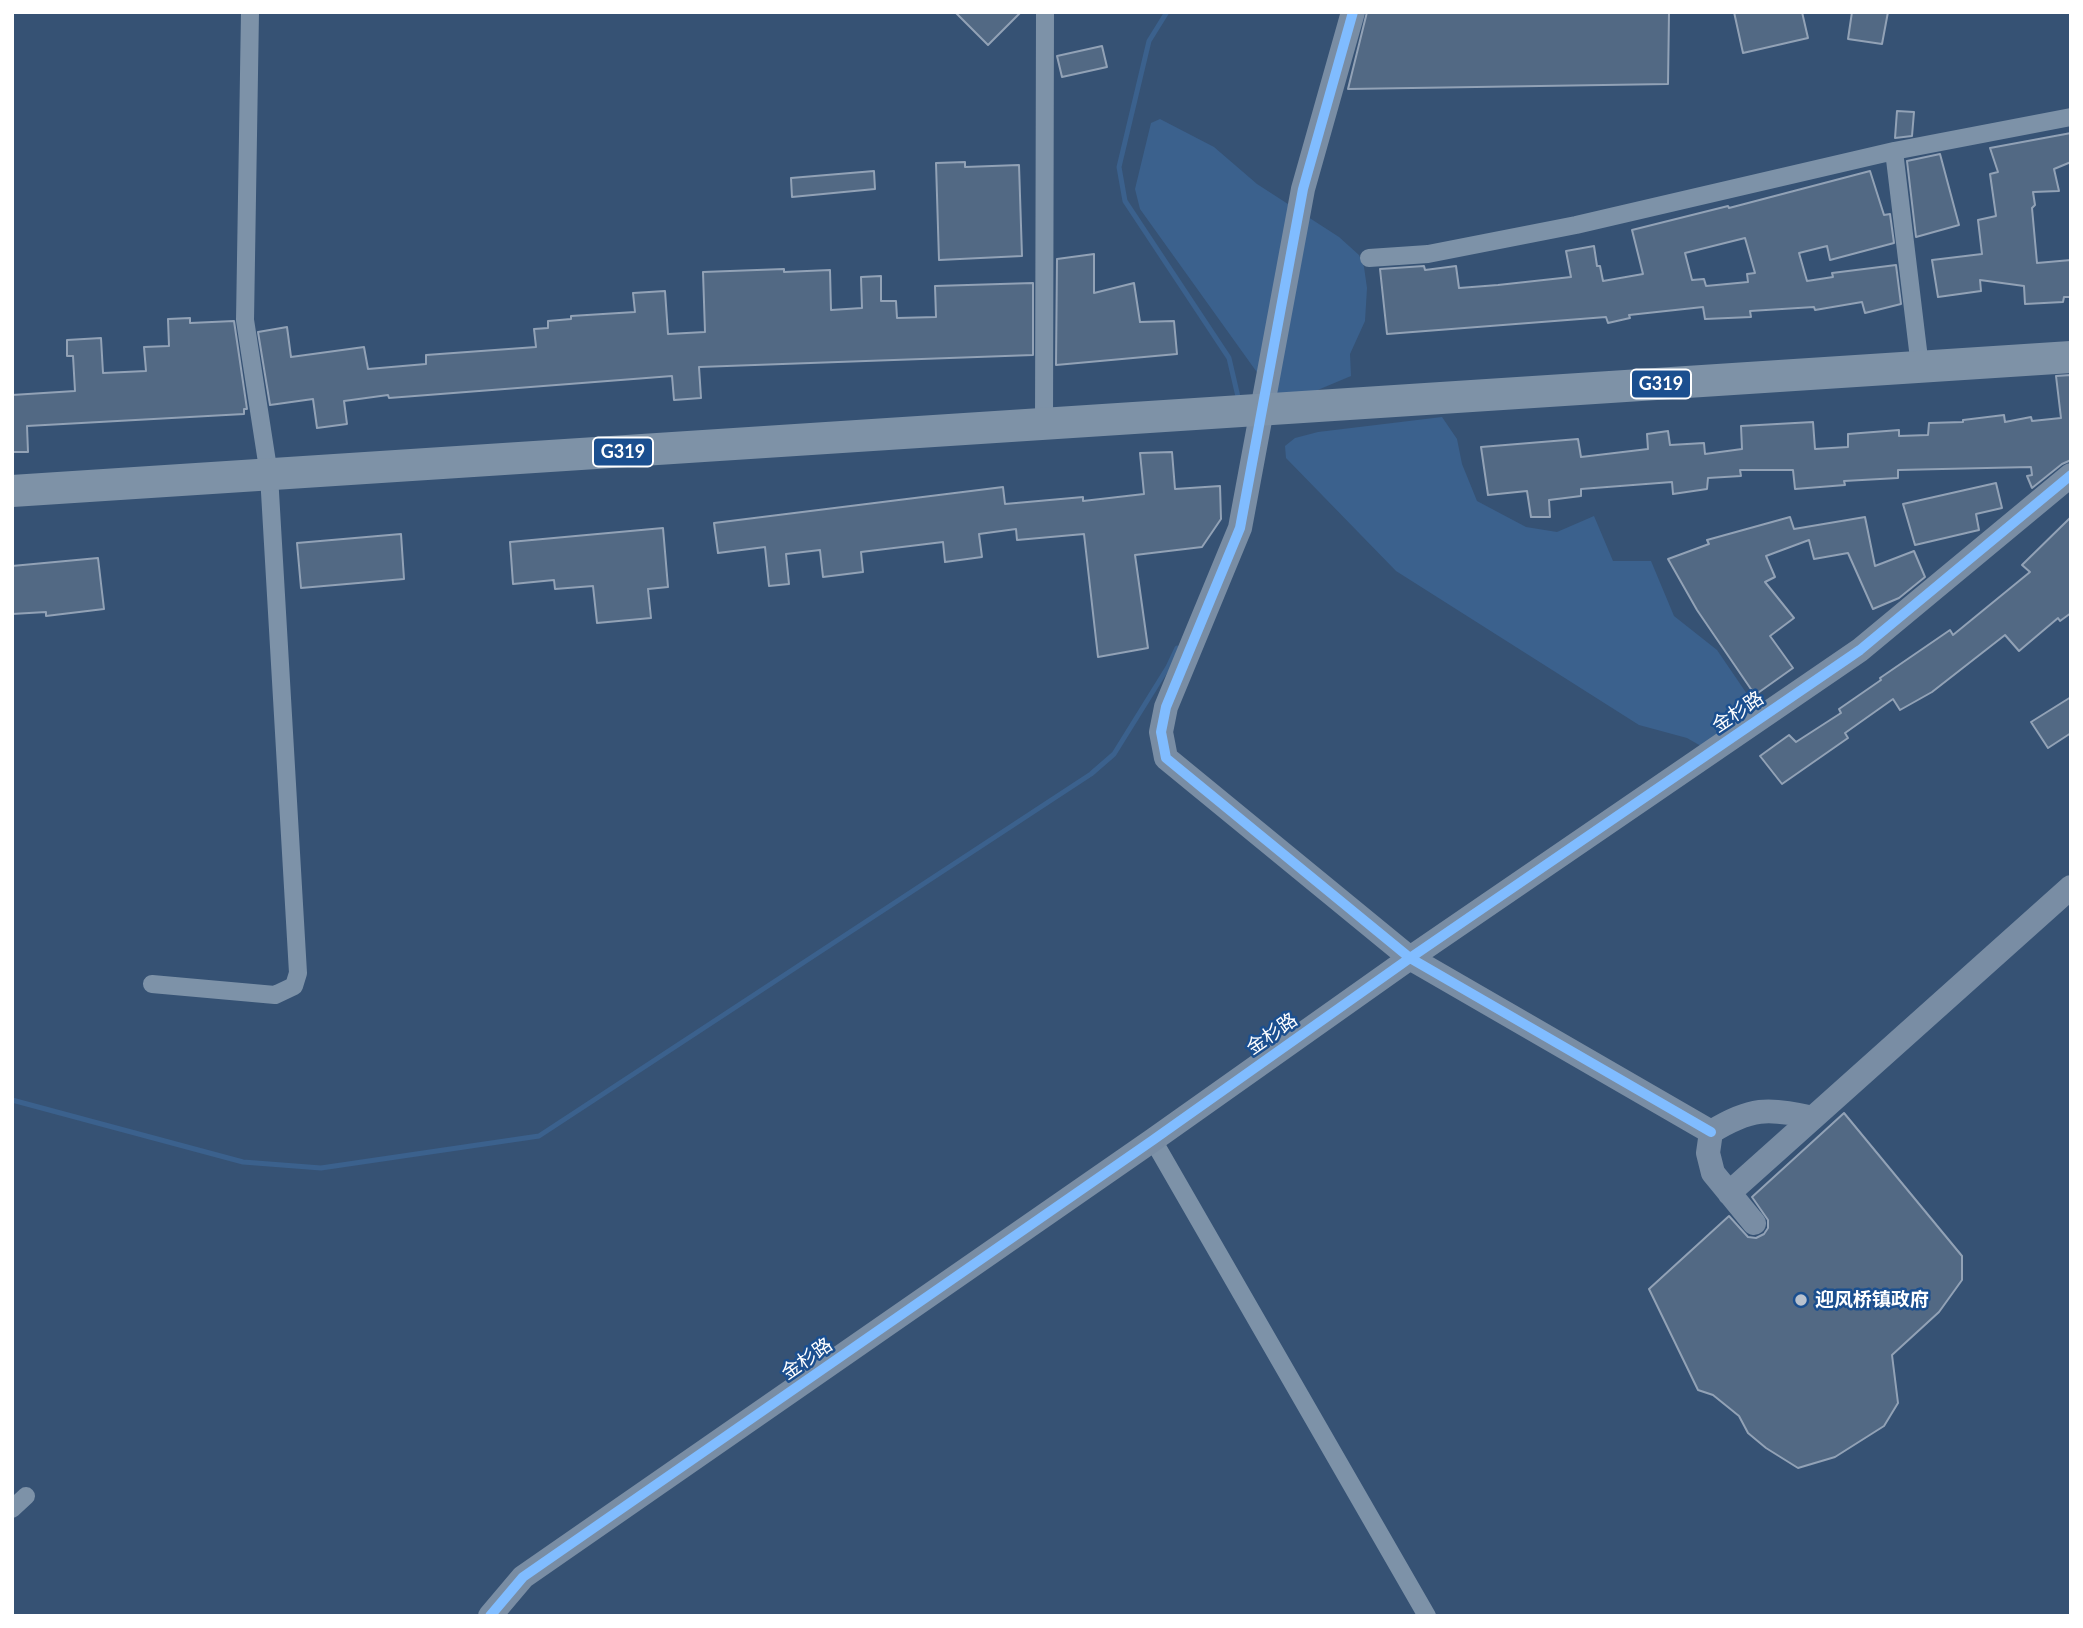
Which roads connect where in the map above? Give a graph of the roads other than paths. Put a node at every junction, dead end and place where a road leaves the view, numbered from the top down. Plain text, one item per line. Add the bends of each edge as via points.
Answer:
1 (250, 12) edge
2 (1045, 12) edge
3 (1353, 12) edge
4 (2071, 117) edge
5 (1894, 150) junction
6 (1369, 258) dead end
7 (2071, 357) edge
8 (1920, 367) junction
9 (1248, 411) junction
10 (1044, 424) junction
11 (269, 475) junction
12 (2071, 475) edge
13 (12, 491) edge
14 (2071, 887) edge
15 (1410, 958) junction
16 (152, 984) dead end
17 (1812, 1118) junction
18 (1711, 1132) junction
19 (1153, 1140) junction
20 (1730, 1193) junction
21 (1754, 1223) dead end
22 (26, 1496) dead end
23 (12, 1509) edge
24 (490, 1616) edge
25 (1427, 1616) edge

1 - 11 street via 246,320
2 - 10 street
3 - 9 street
4 - 5 street
5 - 6 street via 1563,227 1428,254
5 - 8 street
7 - 8 highway, G319
8 - 9 highway, G319
9 - 10 highway, G319
9 - 15 street via 1240,528 1166,707 1161,732 1166,758
10 - 11 highway, G319
11 - 13 highway, G319
11 - 16 street via 298,973 294,986 275,995
12 - 15 street, 金杉路 via 1860,649
14 - 17 street
15 - 18 street
15 - 19 street, 金杉路
17 - 18 street via 1763,1110 1735,1117
17 - 20 street
18 - 20 street via 1708,1153 1713,1173
19 - 24 street, 金杉路 via 523,1577
19 - 25 street
20 - 21 street
22 - 23 street

